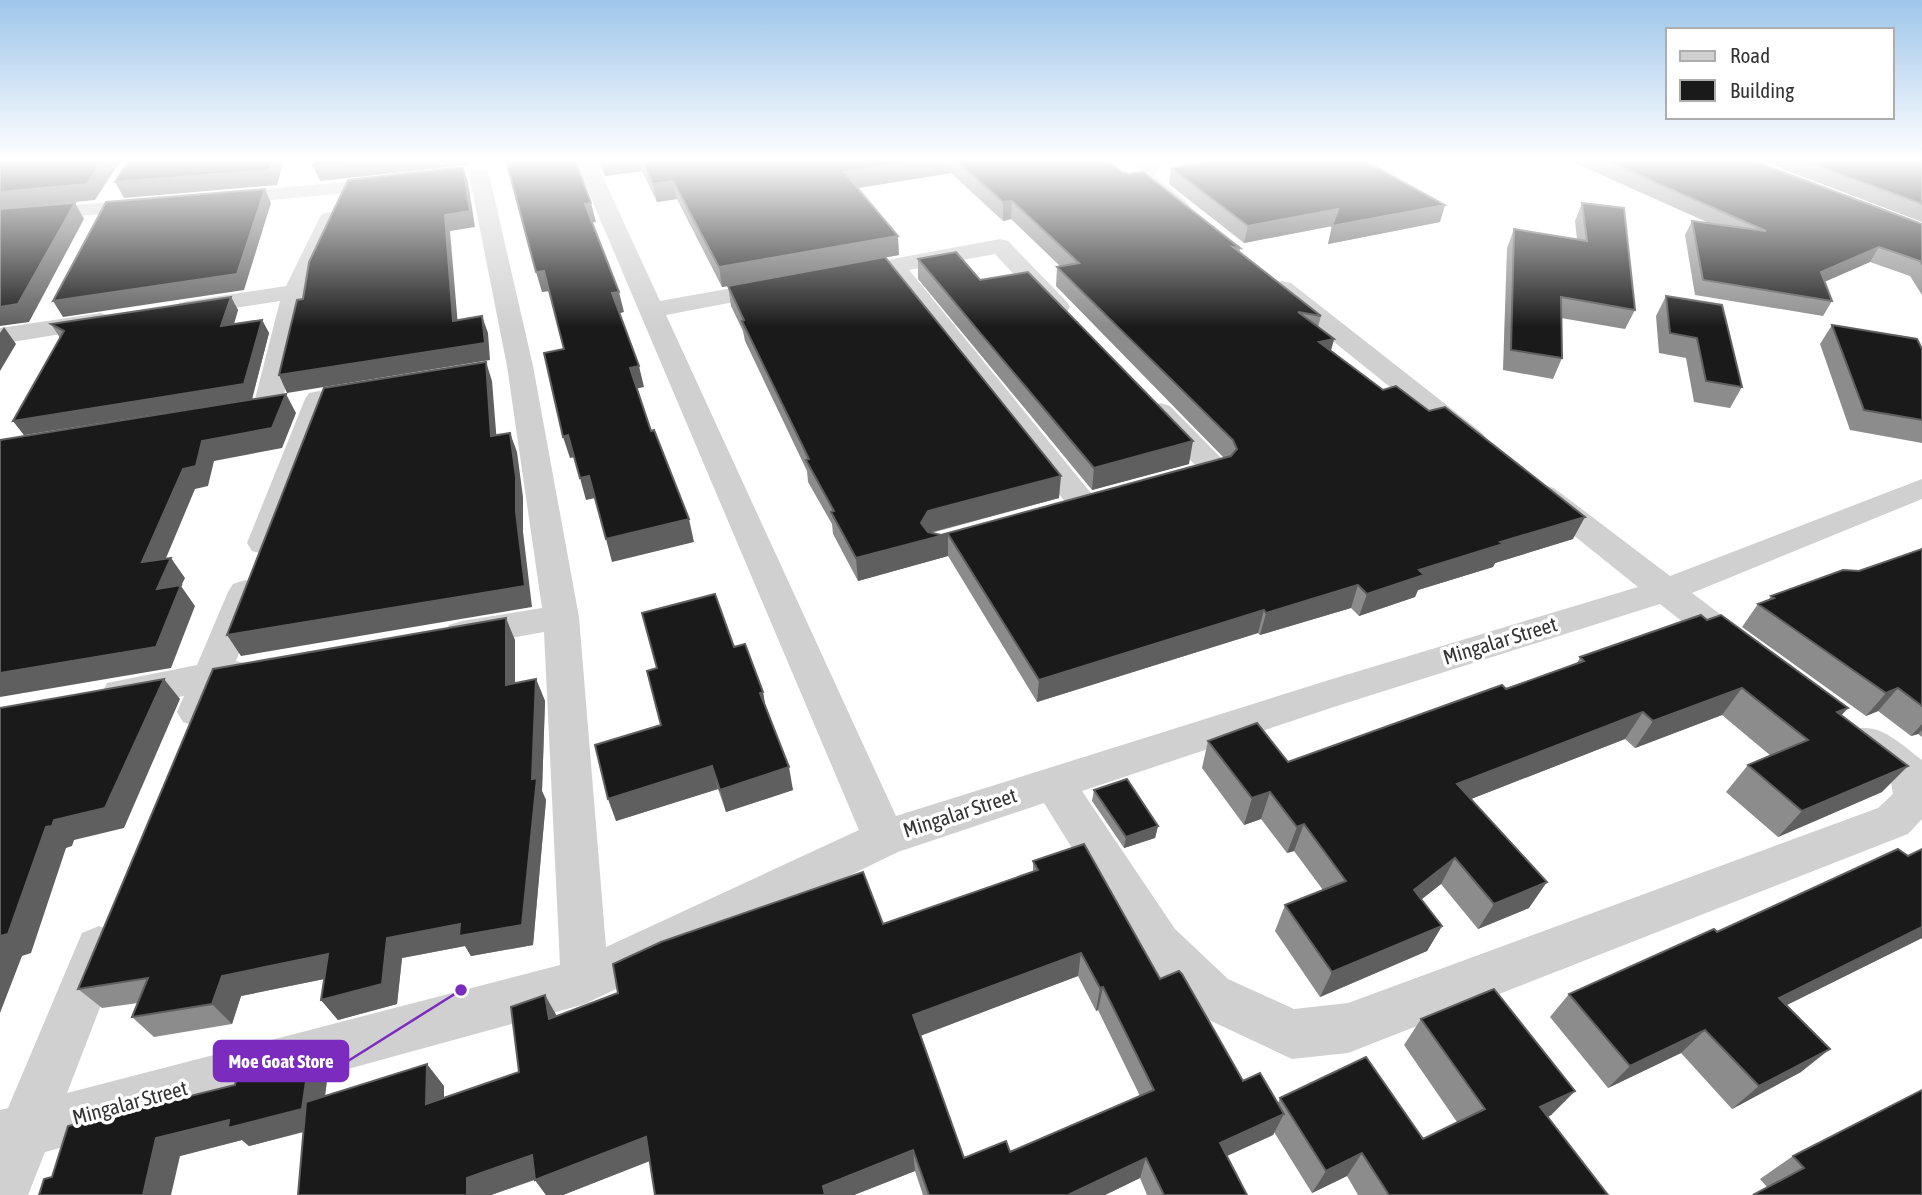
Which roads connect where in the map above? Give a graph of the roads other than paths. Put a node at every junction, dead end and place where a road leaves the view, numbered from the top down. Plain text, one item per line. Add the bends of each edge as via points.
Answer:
1 (18, 216) edge
2 (100, 216) edge
3 (339, 216) edge
4 (486, 216) edge
5 (602, 216) edge
6 (1191, 216) edge
7 (0, 217) edge
8 (1199, 222) edge
9 (90, 234) edge
10 (892, 266) junction
11 (1264, 274) edge
12 (826, 278) edge
13 (799, 283) edge
14 (295, 292) junction
15 (53, 306) edge
16 (652, 310) junction
17 (161, 312) edge
18 (121, 318) edge
19 (1074, 324) edge
20 (40, 330) junction
21 (0, 336) edge
22 (1140, 392) edge
23 (1491, 454) edge
24 (1524, 480) edge
25 (1150, 487) edge
26 (1922, 488) edge
27 (1084, 505) edge
28 (1664, 591) junction
29 (561, 617) junction
30 (427, 640) edge
31 (1765, 666) edge
32 (265, 667) edge
33 (212, 676) junction
34 (93, 698) edge
35 (1832, 716) edge
36 (180, 752) edge
37 (1054, 783) junction
38 (884, 838) junction
39 (112, 917) edge
40 (585, 981) junction
41 (12, 1134) edge
42 (0, 1195) edge

1 - 7 street
2 - 9 street
3 - 14 street
4 - 29 street via 506,368
5 - 16 street
6 - 8 street
10 - 12 street
10 - 19 street via 1000,246
10 - 27 street
11 - 23 street
13 - 16 street
14 - 17 street
14 - 33 street via 253,409 333,397
15 - 20 street
16 - 38 street
18 - 20 street
20 - 21 street
22 - 25 street via 1215,469
24 - 28 street
26 - 28 street, Mingalar Street
28 - 31 street
28 - 37 street, Mingalar Street
29 - 30 street
29 - 40 street
32 - 33 street
33 - 34 street
33 - 36 street
35 - 37 street via 1910,774 1914,799 1893,821 1349,1028 1292,1034 1211,996 1158,944
37 - 38 street, Mingalar Street
38 - 40 street, Mingalar Street
39 - 41 street
40 - 41 street, Mingalar Street
41 - 42 street

